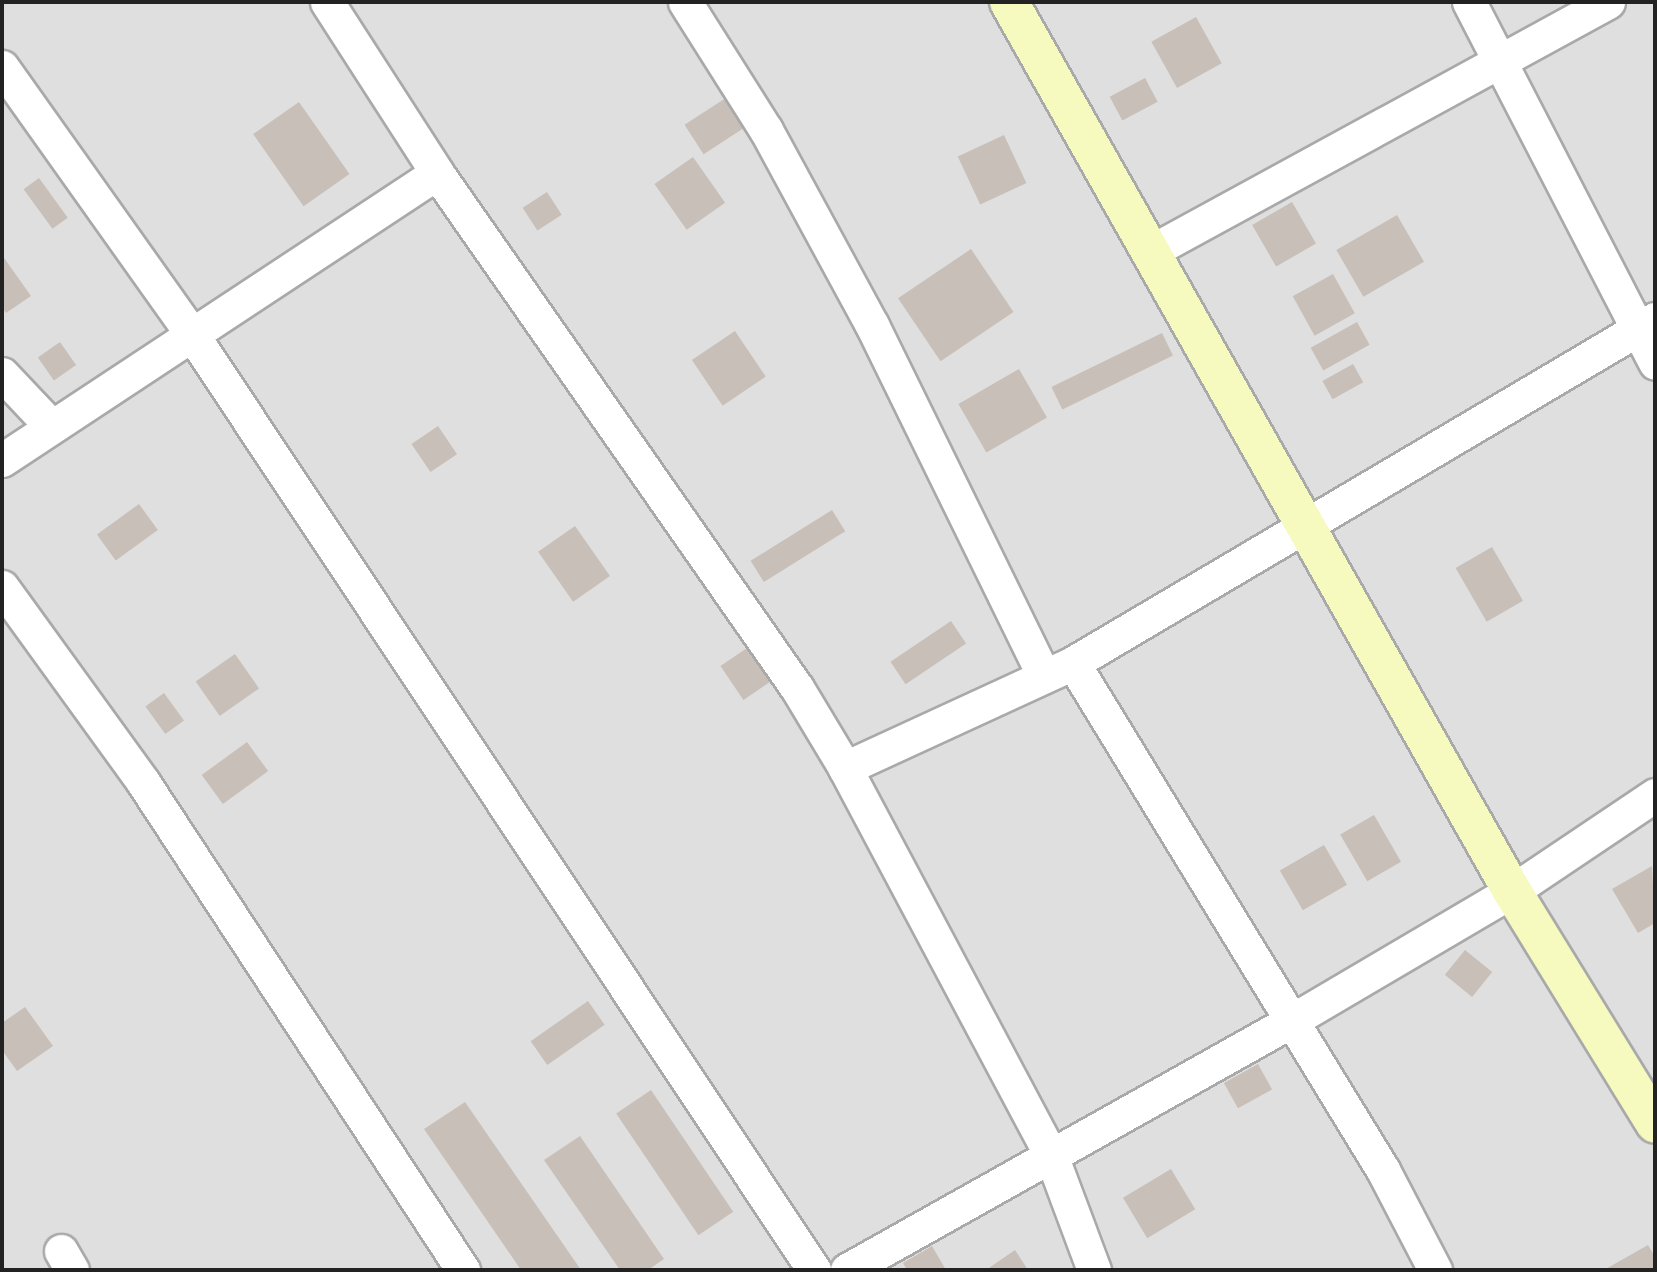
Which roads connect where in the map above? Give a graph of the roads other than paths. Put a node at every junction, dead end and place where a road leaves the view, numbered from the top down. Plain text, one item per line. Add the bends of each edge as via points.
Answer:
1 (327, 2) edge
2 (685, 2) edge
3 (1009, 2) edge
4 (1469, 2) edge
5 (1608, 2) edge
6 (1500, 62) junction
7 (2, 67) edge
8 (437, 173) junction
9 (1148, 253) junction
10 (1646, 325) edge
11 (193, 336) junction
12 (1655, 363) edge
13 (2, 373) edge
14 (51, 426) junction
15 (2, 460) edge
16 (1304, 524) junction
17 (2, 587) edge
18 (1058, 669) junction
19 (845, 768) junction
20 (1655, 795) edge
21 (1512, 891) junction
22 (1291, 1021) junction
23 (1655, 1122) edge
24 (1051, 1155) junction
25 (463, 1270) edge
26 (814, 1270) edge
27 (847, 1270) edge
28 (1094, 1270) edge
29 (1435, 1270) edge

1 - 8 street
2 - 18 street via 766,130
3 - 9 street
4 - 6 street
5 - 6 street
6 - 9 street
6 - 10 street
7 - 11 street
8 - 11 street
8 - 19 street via 797,688
9 - 16 street
10 - 12 street
10 - 16 street
11 - 14 street
11 - 26 street
13 - 14 street
14 - 15 street
16 - 18 street
16 - 21 street
17 - 25 street via 143,782
18 - 19 street
18 - 22 street
19 - 24 street
20 - 21 street
21 - 22 street
21 - 23 street
22 - 24 street
22 - 29 street via 1383,1170
24 - 27 street
24 - 28 street

